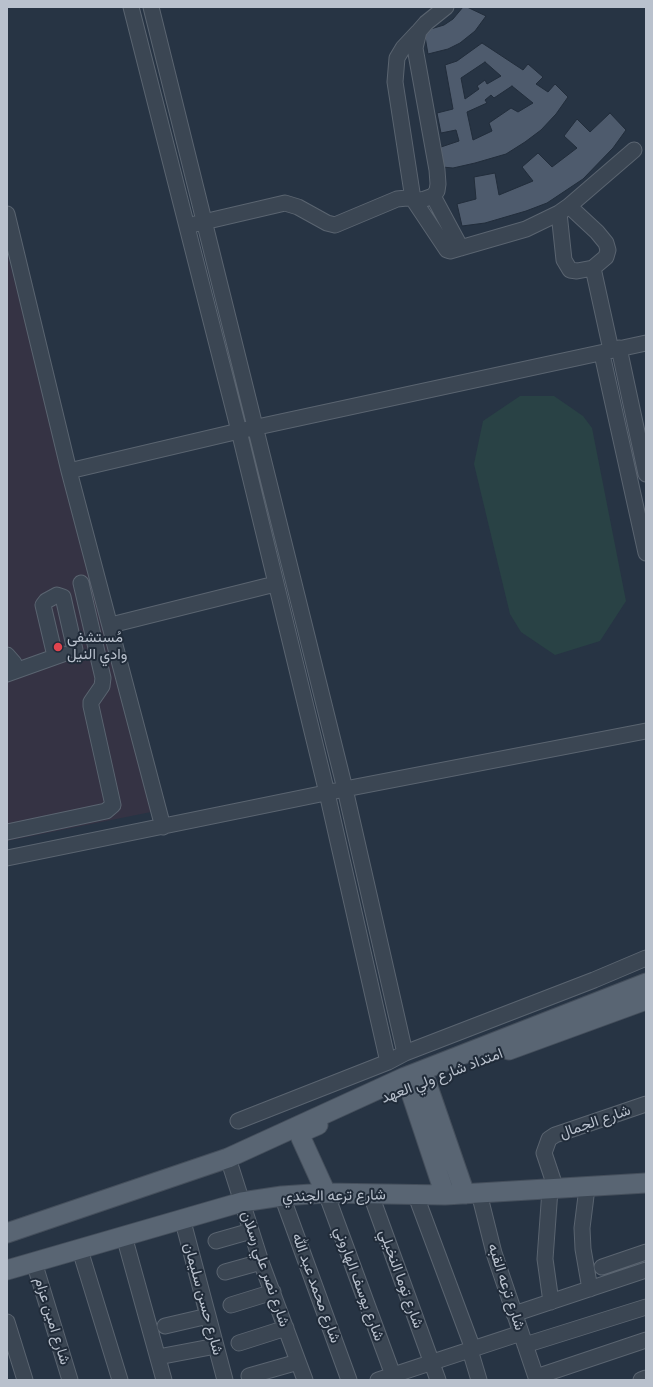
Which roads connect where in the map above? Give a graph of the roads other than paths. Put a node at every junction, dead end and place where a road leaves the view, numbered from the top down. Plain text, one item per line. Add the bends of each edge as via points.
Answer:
1 (131, 7) edge
2 (151, 7) edge
3 (446, 7) edge
4 (419, 31) junction
5 (634, 150) dead end
6 (432, 196) junction
7 (413, 199) junction
8 (564, 210) junction
9 (7, 214) edge
10 (204, 222) junction
11 (188, 226) junction
12 (461, 248) junction
13 (593, 268) junction
14 (646, 343) edge
15 (611, 351) junction
16 (256, 427) junction
17 (239, 431) junction
18 (641, 449) junction
19 (624, 452) junction
20 (70, 471) junction
21 (646, 474) edge
22 (642, 514) edge
23 (646, 553) edge
24 (81, 583) dead end
25 (275, 584) junction
26 (111, 625) junction
27 (95, 644) junction
28 (75, 650) junction
29 (55, 656) junction
30 (9, 664) edge
31 (646, 730) edge
32 (345, 789) junction
33 (327, 793) junction
34 (163, 827) junction
35 (7, 832) edge
36 (7, 858) edge
37 (646, 958) edge
38 (646, 983) edge
39 (646, 1000) edge
40 (405, 1053) junction
41 (388, 1062) junction
42 (413, 1082) junction
43 (646, 1104) edge
44 (238, 1121) dead end
45 (298, 1131) junction
46 (228, 1158) junction
47 (646, 1183) edge
48 (587, 1188) junction
49 (553, 1190) junction
50 (326, 1193) junction
51 (472, 1194) junction
52 (370, 1195) junction
53 (445, 1195) junction
54 (282, 1196) junction
55 (416, 1196) junction
56 (242, 1202) junction
57 (182, 1218) junction
58 (251, 1231) junction
59 (7, 1233) edge
60 (124, 1236) junction
61 (216, 1241) dead end
62 (80, 1250) junction
63 (646, 1252) edge
64 (34, 1262) junction
65 (262, 1262) junction
66 (602, 1267) dead end
67 (7, 1270) edge
68 (646, 1270) edge
69 (225, 1272) dead end
70 (590, 1289) junction
71 (273, 1292) junction
72 (551, 1302) junction
73 (231, 1305) dead end
74 (646, 1307) edge
75 (514, 1314) junction
76 (208, 1316) junction
77 (7, 1322) edge
78 (165, 1326) dead end
79 (286, 1328) junction
80 (523, 1339) junction
81 (646, 1340) edge
82 (239, 1343) dead end
83 (216, 1346) junction
84 (471, 1350) junction
85 (158, 1357) junction
86 (298, 1362) junction
87 (432, 1363) junction
88 (249, 1376) dead end
89 (401, 1376) edge
90 (646, 1378) edge
91 (220, 1379) edge
92 (537, 1379) edge
93 (25, 1380) edge
94 (70, 1380) edge
95 (120, 1380) edge
96 (164, 1380) edge
97 (305, 1380) edge
98 (349, 1380) edge
99 (378, 1380) edge
100 (438, 1380) edge
101 (479, 1380) edge
102 (642, 1380) edge

1 - 11 street
2 - 10 street
3 - 4 street
4 - 6 street via 415,42 415,57 438,184 437,191
4 - 7 street via 403,48 395,68
5 - 8 street
6 - 7 street via 422,200
6 - 12 street
7 - 10 street via 386,203 335,225 285,203
7 - 12 street via 447,250
8 - 12 street via 526,229
8 - 13 street via 564,260 570,270
8 - 13 street via 597,232 606,243 606,257
9 - 20 street
10 - 11 street
10 - 16 street
11 - 17 street
13 - 15 street
14 - 15 street
15 - 16 street
15 - 18 street
15 - 19 street
16 - 17 street
16 - 32 street
17 - 20 street
17 - 25 street
18 - 19 street
18 - 21 street
19 - 22 street
20 - 26 street
22 - 23 street
24 - 27 street
25 - 26 street
25 - 33 street
26 - 34 street
27 - 28 street
27 - 35 street via 103,682 91,706 113,805 106,811
28 - 29 street
28 - 29 street via 63,597 57,595 46,601 43,606
29 - 30 street via 32,665
31 - 32 street
32 - 33 street
32 - 40 street
33 - 34 street
33 - 41 street
34 - 36 street
37 - 40 street
38 - 42 main road, امتداد شارع ولي العهد
39 - 42 main road, امتداد شارع ولي العهد
40 - 41 street
41 - 44 street
42 - 45 main road
42 - 51 main road, شارع ترعه القبه
42 - 53 main road
43 - 49 street, شارع الجمال via 555,1135 549,1140 544,1154
45 - 46 main road
45 - 50 main road
46 - 56 street, شارع نصر علي رسلان
46 - 59 main road
47 - 48 main road, شارع ترعه الجندي
48 - 49 main road, شارع ترعه الجندي
48 - 70 street via 582,1228
49 - 51 main road, شارع ترعه الجندي
49 - 72 street via 545,1259
50 - 52 main road, شارع ترعه الجندي
50 - 54 main road, شارع ترعه الجندي
50 - 89 street, شارع يوسف الهاروني
51 - 53 main road, شارع ترعه الجندي
51 - 75 street, شارع ترعه القبه
52 - 55 main road, شارع ترعه الجندي
52 - 87 street, شارع توما النخيلي
53 - 55 main road, شارع ترعه الجندي
54 - 56 main road, شارع ترعه الجندي
54 - 98 street, شارع محمد عبد الله
55 - 84 street
56 - 57 main road, شارع ترعه الجندي
56 - 58 street, شارع نصر علي رسلان
57 - 60 main road, شارع ترعه الجندي
57 - 76 street, شارع حسن سليمان
58 - 61 street
58 - 65 street, شارع نصر علي رسلان
60 - 62 main road, شارع ترعه الجندي
60 - 85 street
62 - 64 main road, شارع ترعه الجندي
62 - 95 street
63 - 66 street
64 - 67 main road, شارع ترعه الجندي
64 - 94 street, شارع امين عزام
65 - 69 street
65 - 71 street, شارع نصر علي رسلان
68 - 70 street
70 - 72 street
71 - 73 street
71 - 79 street, شارع نصر علي رسلان
72 - 75 street
74 - 80 street
75 - 80 street, شارع ترعه القبه
76 - 78 street
76 - 83 street, شارع حسن سليمان
77 - 93 street
79 - 82 street
79 - 86 street, شارع نصر علي رسلان
80 - 84 street
80 - 92 street, شارع ترعه القبه
81 - 92 street
83 - 85 street
83 - 91 street, شارع حسن سليمان
84 - 87 street
84 - 101 street
85 - 96 street
86 - 88 street
86 - 97 street, شارع نصر علي رسلان
87 - 89 street
87 - 100 street, شارع توما النخيلي
89 - 99 street
90 - 102 street

